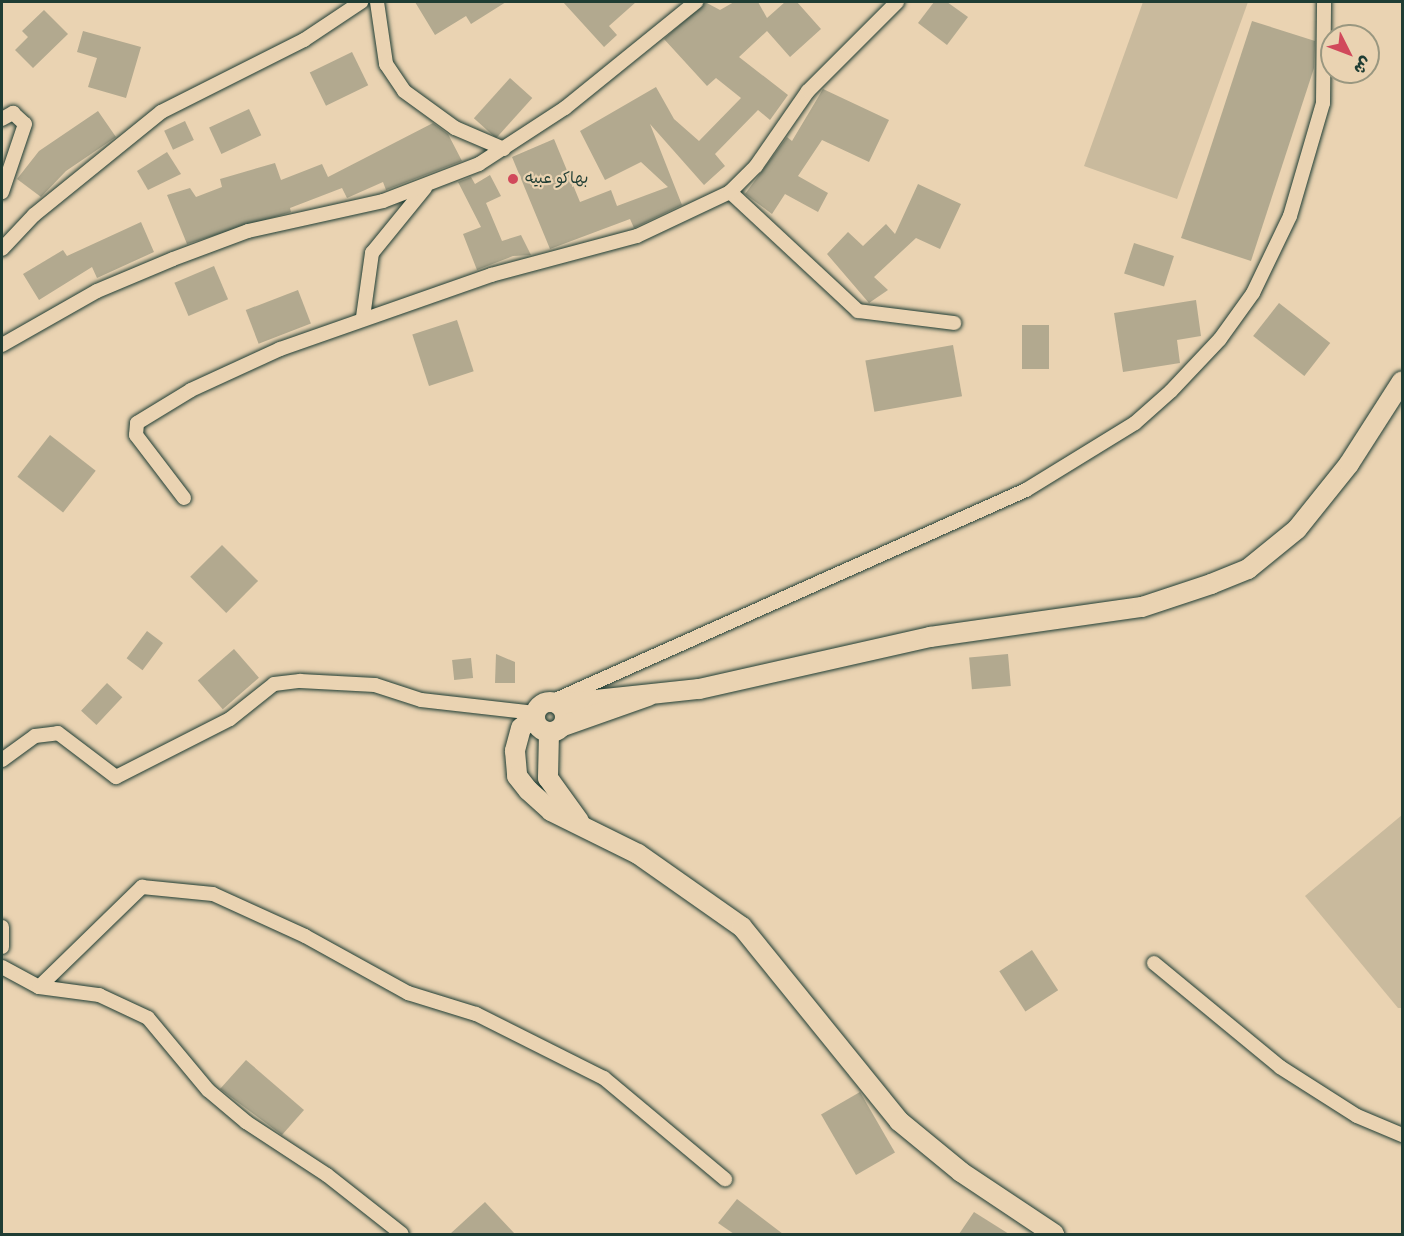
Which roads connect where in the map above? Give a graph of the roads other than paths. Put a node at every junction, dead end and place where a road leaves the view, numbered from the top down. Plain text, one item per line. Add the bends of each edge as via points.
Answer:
1 (361, 2) edge
2 (377, 2) edge
3 (696, 2) edge
4 (897, 2) edge
5 (1324, 2) edge
6 (2, 119) edge
7 (504, 149) junction
8 (427, 187) junction
9 (2, 192) edge
10 (730, 192) junction
11 (2, 249) edge
12 (363, 317) junction
13 (954, 323) dead end
14 (2, 345) edge
15 (1402, 381) edge
16 (184, 498) dead end
17 (648, 696) junction
18 (545, 709) junction
19 (556, 729) junction
20 (2, 760) edge
21 (581, 823) junction
22 (2, 927) edge
23 (2, 947) edge
24 (1154, 963) dead end
25 (2, 967) edge
26 (39, 987) junction
27 (1402, 1135) edge
28 (725, 1179) dead end
29 (402, 1234) edge
30 (1054, 1234) edge

1 - 11 street via 304,39 160,112 34,215
2 - 7 street via 387,64 404,91 455,128
3 - 7 street via 565,108
4 - 10 street via 808,90 756,166
5 - 18 street via 1324,94 1290,216 1253,293 1220,339 1171,391 1117,435 1026,490 720,629 600,675
6 - 9 street via 13,113 25,124
7 - 8 street
8 - 12 street via 372,252
8 - 14 street via 248,231 97,291
10 - 12 street via 637,236
10 - 13 street via 858,311
12 - 16 street via 201,385 137,423 139,440
15 - 17 main road via 1349,464 1297,529 1248,569 1142,606 930,637
17 - 18 main road via 616,694
17 - 19 main road
18 - 19 main road
18 - 19 main road
18 - 20 street via 421,700 375,685 300,681 274,684 230,720 116,777 58,733 35,736
18 - 21 main road via 520,728 516,741 517,776 542,804
19 - 21 main road via 548,778
21 - 30 main road via 694,890 742,927 899,1121 961,1172
22 - 23 street
24 - 27 street via 1280,1067 1357,1116
25 - 26 street
26 - 28 street via 142,887 213,894 305,936 408,993 476,1014 604,1078
26 - 29 street via 99,995 148,1018 208,1090 246,1122 327,1175

